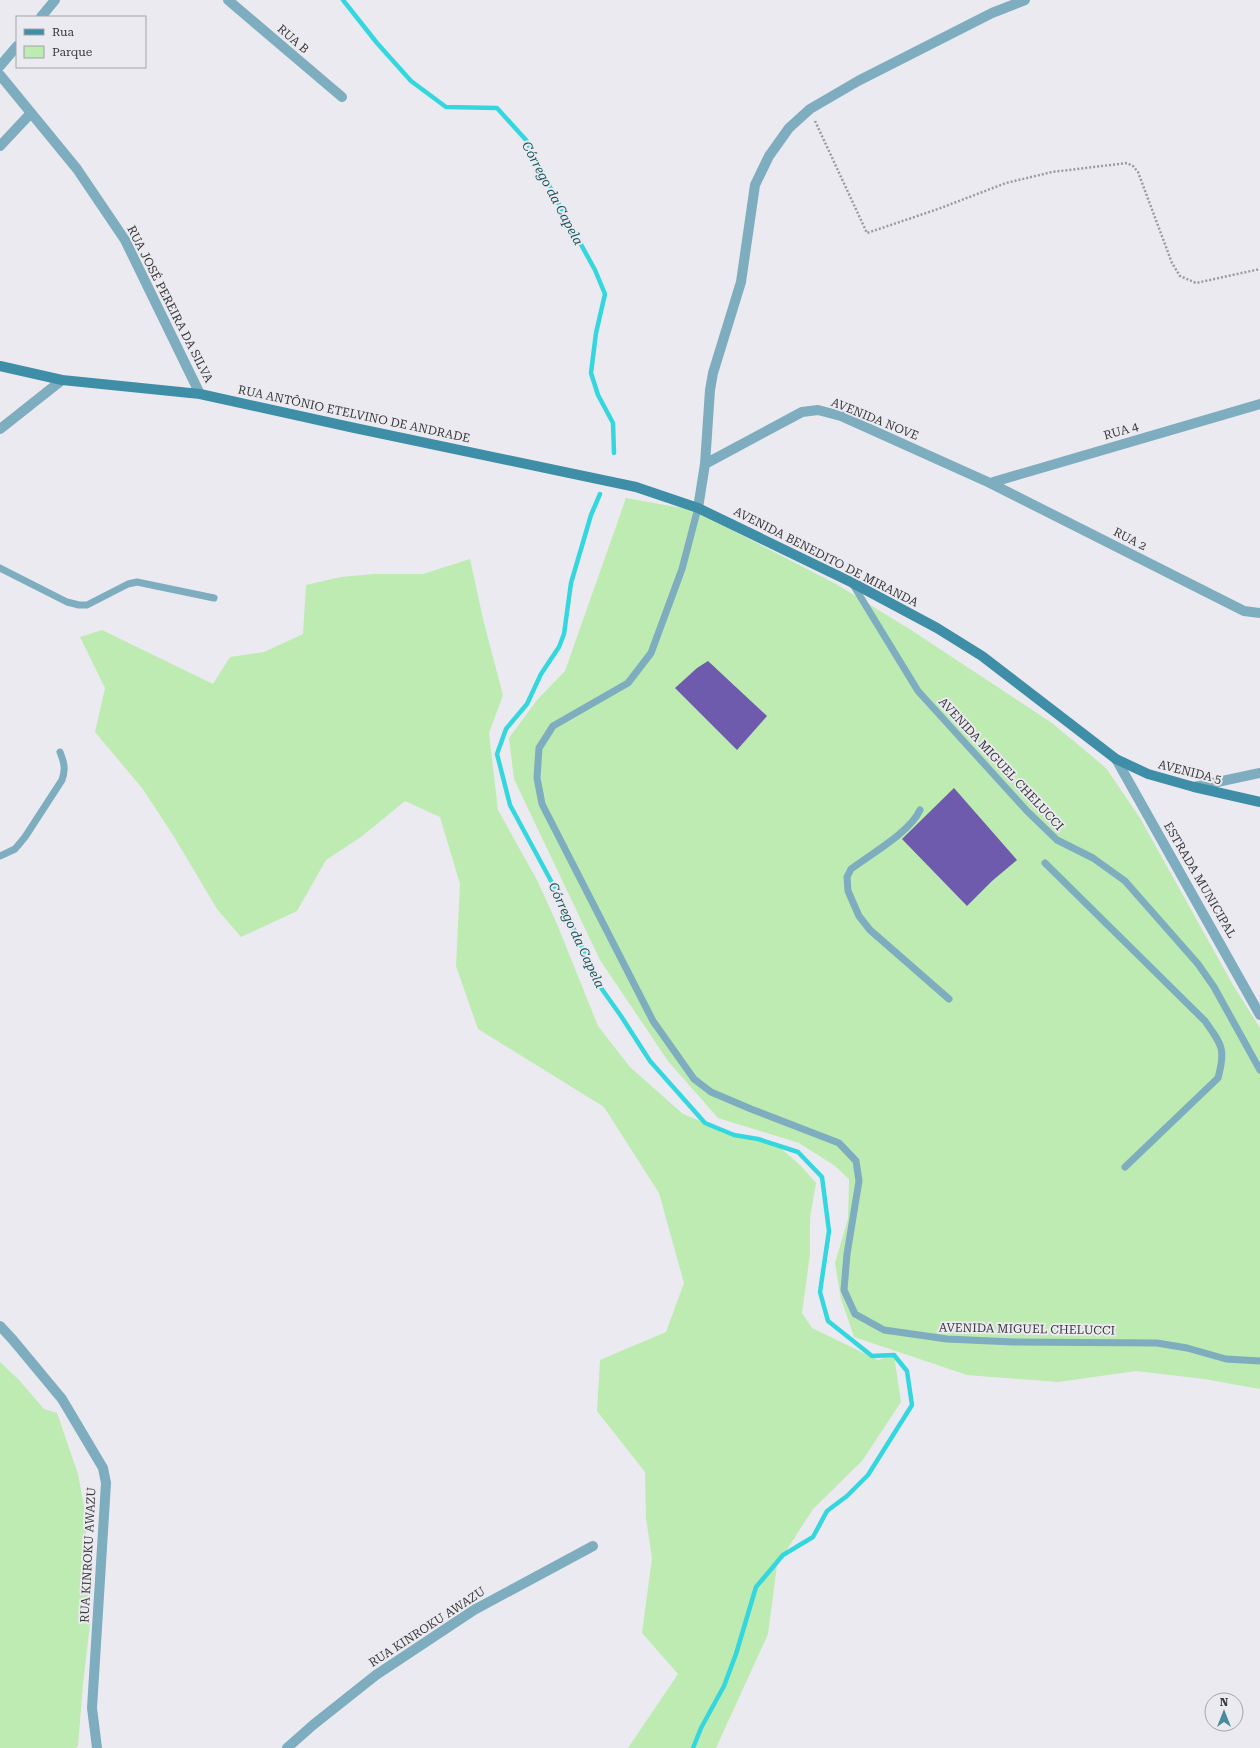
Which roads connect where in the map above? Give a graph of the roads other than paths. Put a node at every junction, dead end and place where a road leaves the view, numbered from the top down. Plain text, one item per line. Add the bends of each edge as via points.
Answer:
1 (55, 0) edge
2 (228, 0) edge
3 (1025, 0) edge
4 (42, 16) edge
5 (16, 47) edge
6 (0, 66) edge
7 (0, 75) edge
8 (342, 98) dead end
9 (31, 113) junction
10 (0, 146) edge
11 (0, 366) edge
12 (62, 380) junction
13 (200, 394) junction
14 (1260, 404) edge
15 (0, 429) edge
16 (705, 464) junction
17 (990, 483) junction
18 (698, 508) junction
19 (0, 568) edge
20 (851, 582) junction
21 (214, 598) dead end
22 (1260, 613) edge
23 (60, 752) dead end
24 (1116, 759) junction
25 (1260, 773) edge
26 (1194, 787) junction
27 (1260, 802) edge
28 (920, 810) dead end
29 (0, 856) edge
30 (1045, 863) dead end
31 (949, 999) dead end
32 (1260, 1015) edge
33 (1260, 1070) edge
34 (1125, 1166) dead end
35 (0, 1326) edge
36 (1260, 1362) edge
37 (593, 1546) dead end
38 (97, 1748) edge
39 (287, 1748) edge

1 - 4 street
2 - 8 street, RUA B
3 - 16 street via 985,16 858,81 810,109 789,128 773,150 755,185 741,282 713,373
5 - 6 street
7 - 9 street, RUA JOSÉ PEREIRA DA SILVA
9 - 10 street
9 - 13 street, RUA JOSÉ PEREIRA DA SILVA via 77,169 126,240
11 - 12 street, RUA ANTÔNIO ETELVINO DE ANDRADE
12 - 13 street, RUA ANTÔNIO ETELVINO DE ANDRADE
12 - 15 street
13 - 18 street, RUA ANTÔNIO ETELVINO DE ANDRADE via 636,487
14 - 17 street, RUA 4
16 - 17 street, AVENIDA NOVE via 802,412 818,410 841,416
16 - 18 street
17 - 22 street, RUA 2 via 1244,611
18 - 20 street, AVENIDA BENEDITO DE MIRANDA
18 - 36 lane, AVENIDA MIGUEL CHELUCCI via 682,569 651,653 628,683 553,726 539,748 537,778 542,804 653,1021 694,1079 711,1092 839,1143 856,1161 859,1181 844,1290 854,1314 884,1330 947,1339 1157,1343 1226,1359
19 - 21 lane via 79,606 87,605 137,582
20 - 24 street, AVENIDA BENEDITO DE MIRANDA via 937,628 982,656
20 - 33 lane, AVENIDA MIGUEL CHELUCCI via 918,691 1032,816 1057,840 1093,858 1125,881 1198,964 1214,987
23 - 29 lane via 65,766 62,780 25,837 15,849
24 - 26 street, AVENIDA 5 via 1148,774
24 - 32 street, ESTRADA MUNICIPAL
25 - 26 street
26 - 27 street, AVENIDA 5
28 - 31 lane via 895,838 851,869 847,877 848,891 859,916 870,930
30 - 34 lane via 1205,1021 1220,1042 1223,1059 1218,1078
35 - 38 street, RUA KINROKU AWAZU via 62,1399 103,1468 106,1483 92,1708
37 - 39 street, RUA KINROKU AWAZU via 474,1610 376,1675

